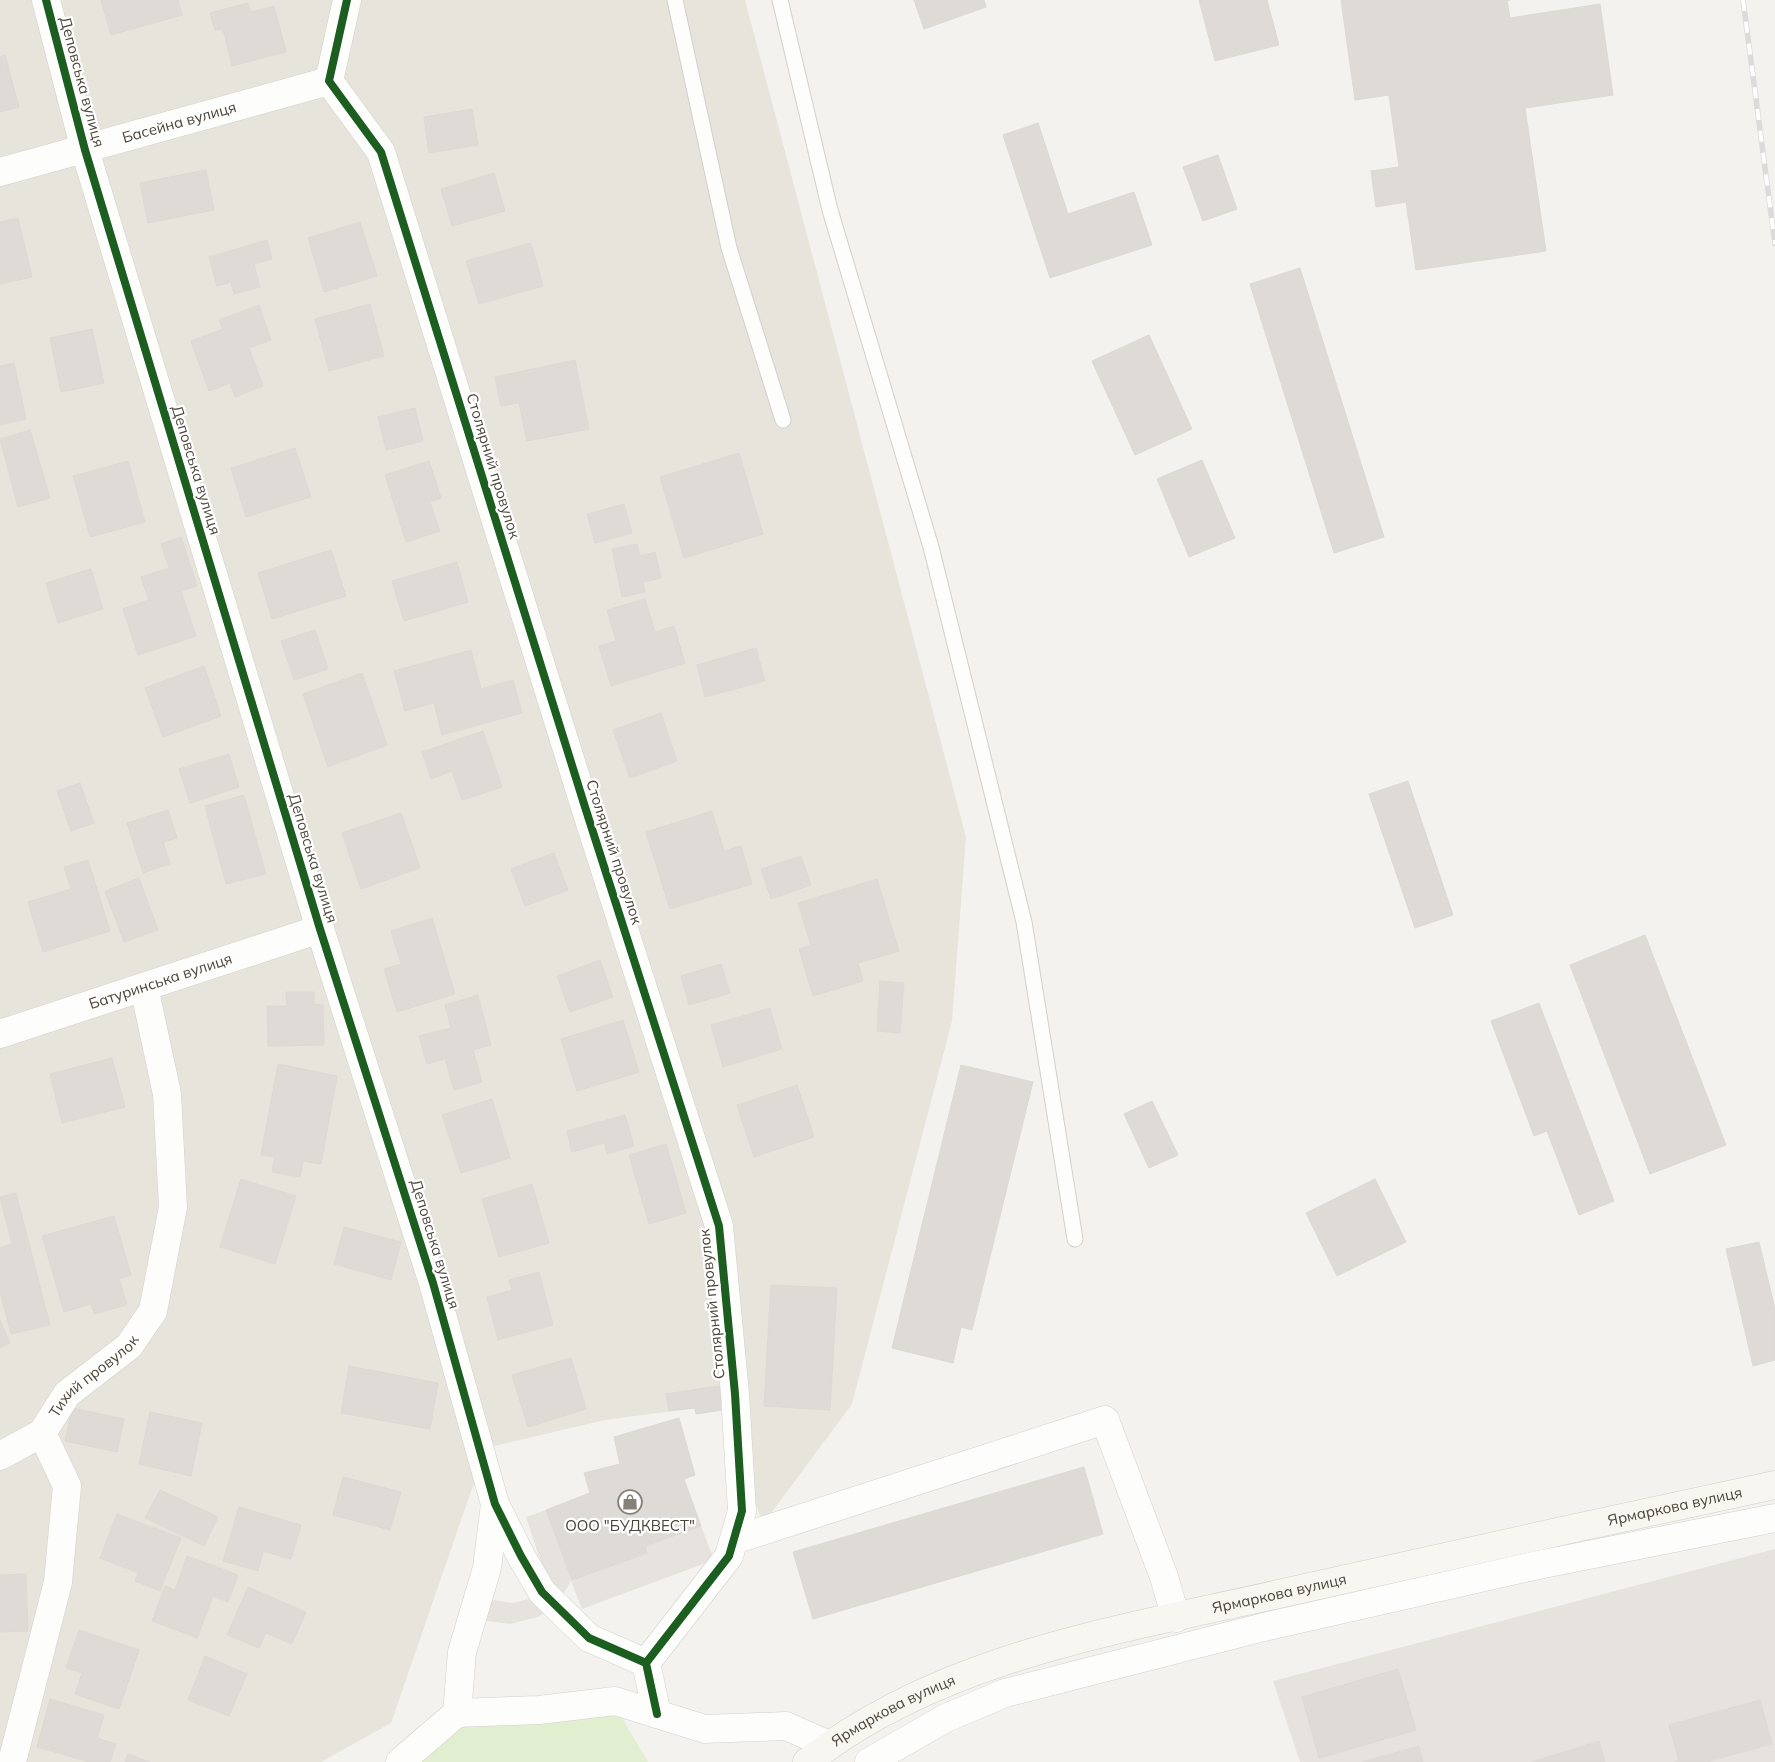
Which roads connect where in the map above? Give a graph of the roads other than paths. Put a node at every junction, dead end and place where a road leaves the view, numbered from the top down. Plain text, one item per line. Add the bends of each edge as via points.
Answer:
1 (46, 0) edge
2 (347, 0) edge
3 (675, 0) edge
4 (780, 0) edge
5 (329, 80) junction
6 (85, 150) junction
7 (0, 172) edge
8 (782, 420) dead end
9 (320, 930) junction
10 (144, 987) junction
11 (0, 1034) edge
12 (1075, 1240) dead end
13 (42, 1433) junction
14 (0, 1456) edge
15 (1775, 1485) edge
16 (495, 1504) junction
17 (1775, 1518) edge
18 (734, 1540) junction
19 (1176, 1618) junction
20 (646, 1662) junction
21 (458, 1713) junction
22 (657, 1714) junction
23 (829, 1745) junction
24 (12, 1762) edge
25 (400, 1762) edge
26 (807, 1762) edge
27 (869, 1762) edge

1 - 6 street, Деповська вулиця
2 - 5 street
3 - 8 lane via 729,248
4 - 12 lane via 830,210 931,547 1024,922
5 - 6 street, Басейна вулиця
5 - 18 street, Столярний провулок via 381,152 719,1226 742,1512
6 - 7 street, Басейна вулиця
6 - 9 street, Деповська вулиця
9 - 10 street, Батуринська вулиця
9 - 16 street, Деповська вулиця via 433,1283
10 - 11 street, Батуринська вулиця
10 - 13 street, Тихий провулок via 167,1094 174,1207 153,1311 129,1346 66,1394
13 - 14 street
13 - 24 street, Тихий провулок via 67,1486 58,1582
15 - 19 main road, Ярмаркова вулиця
16 - 20 street, Деповська вулиця via 542,1592 589,1638
16 - 21 street via 487,1568 462,1652
17 - 27 street via 1538,1565 1264,1627 1005,1693 946,1718
18 - 19 street via 1105,1420
18 - 20 street, Столярний провулок via 729,1556
19 - 23 main road, Ярмаркова вулиця via 1057,1645 960,1678 898,1705
20 - 22 street
21 - 22 street via 540,1710 614,1701
21 - 25 street
22 - 23 street via 705,1729 786,1726
23 - 26 main road, Ярмаркова вулиця

